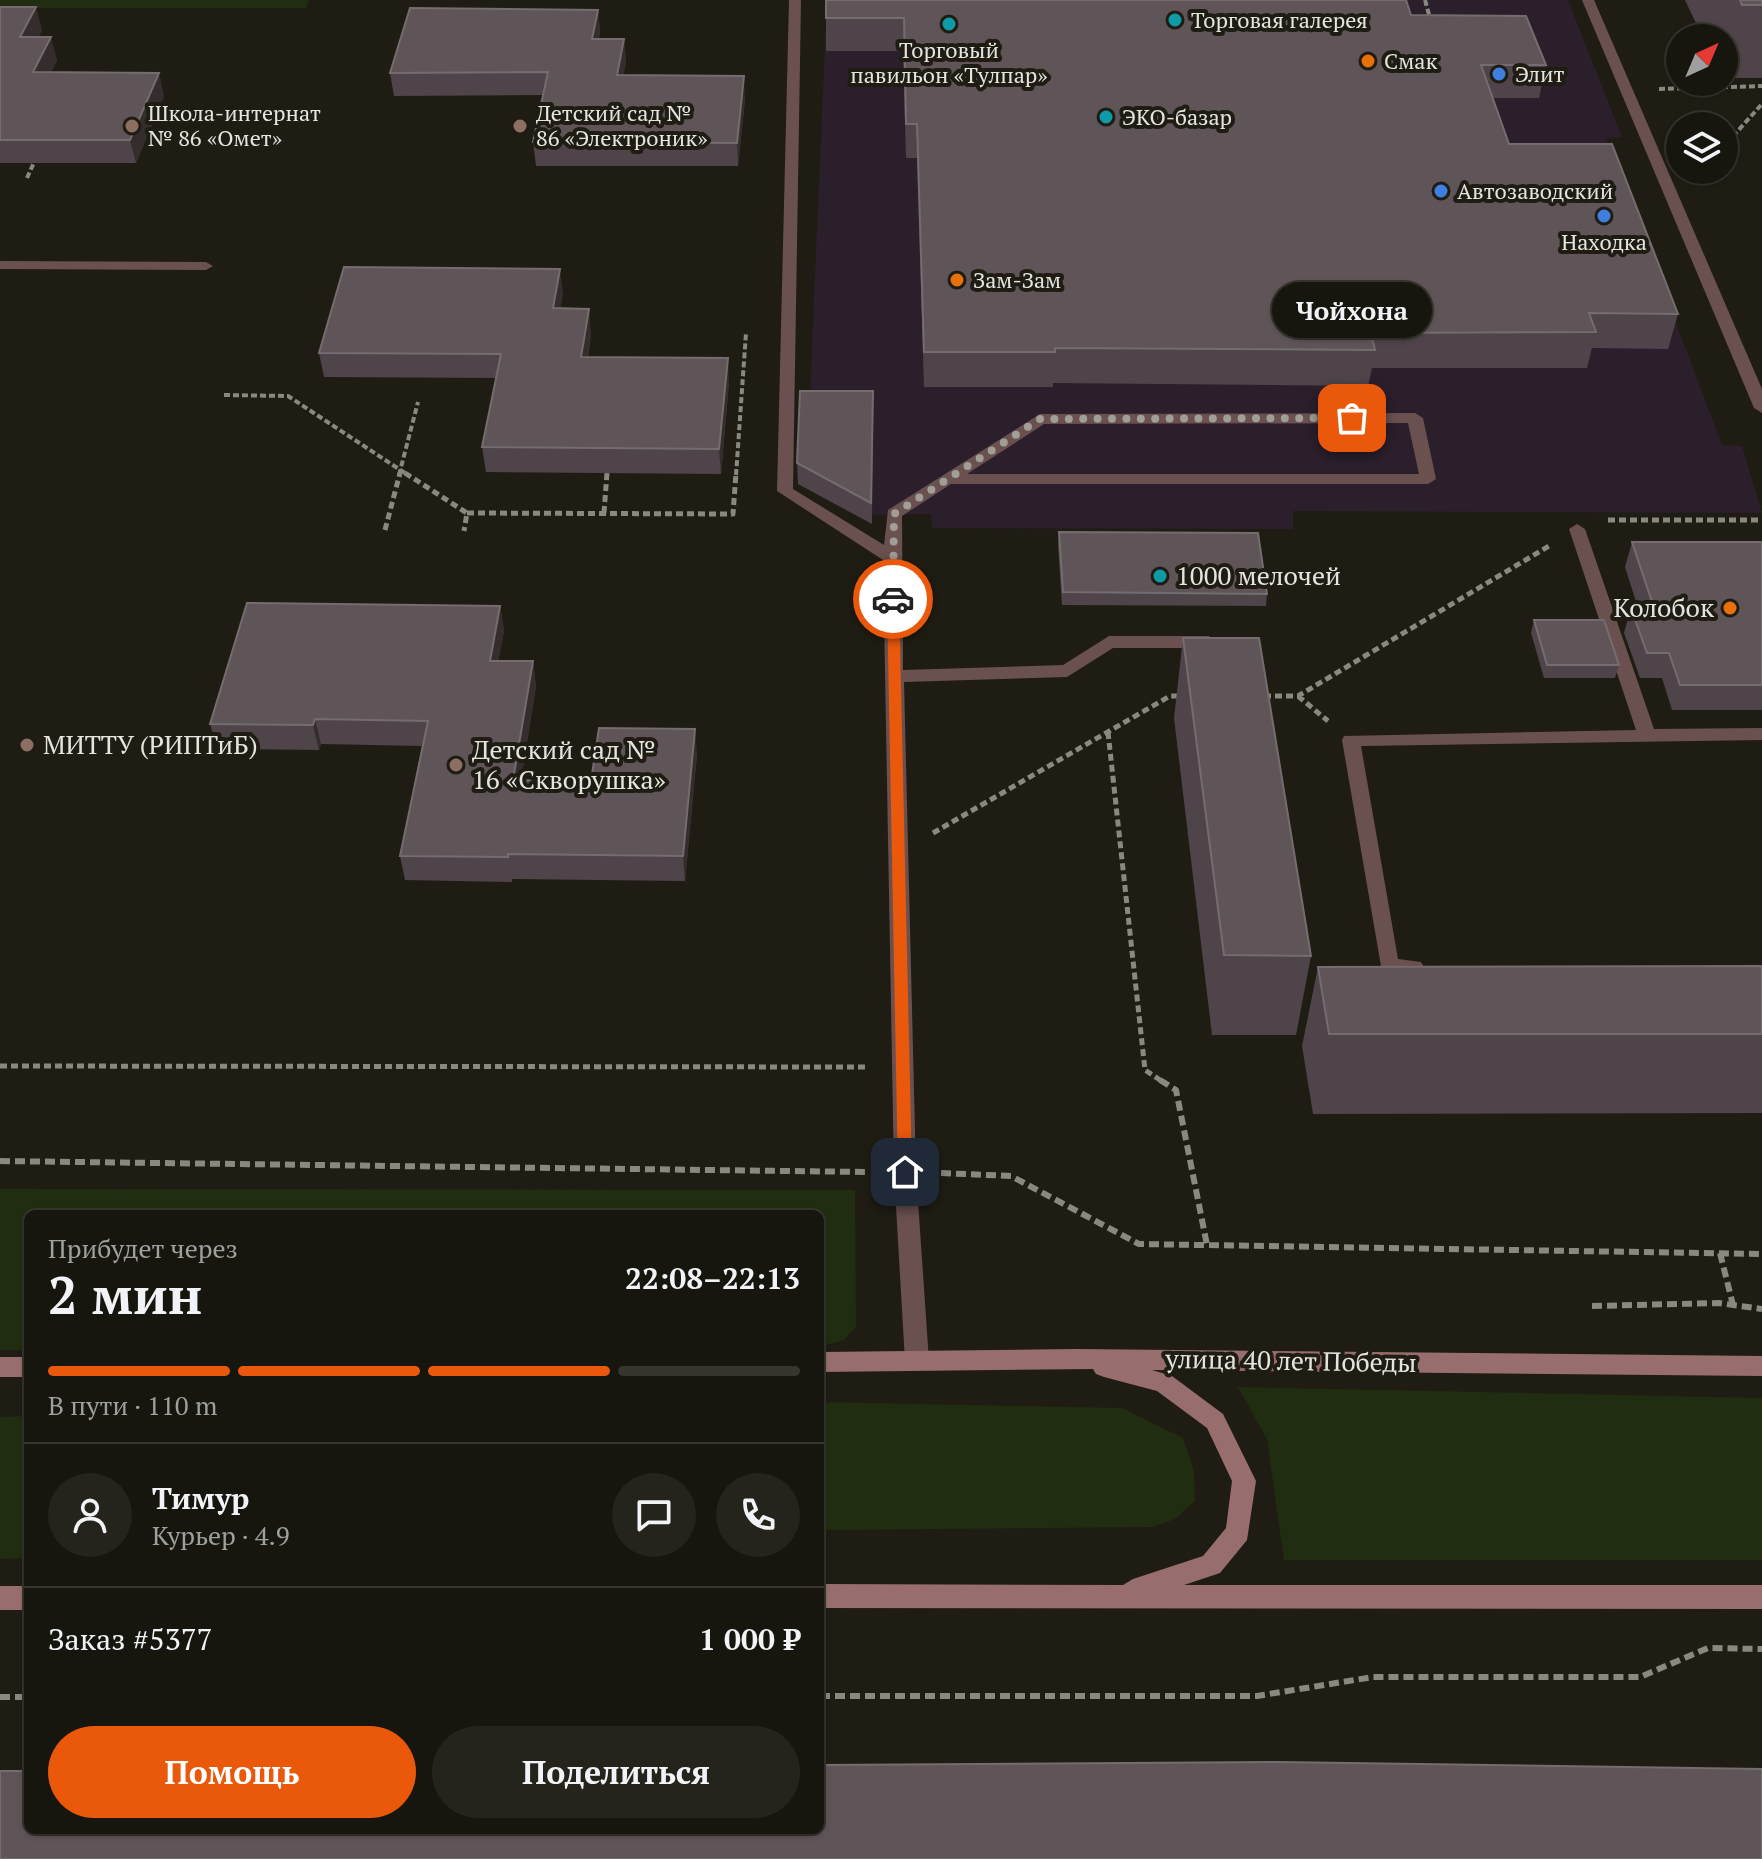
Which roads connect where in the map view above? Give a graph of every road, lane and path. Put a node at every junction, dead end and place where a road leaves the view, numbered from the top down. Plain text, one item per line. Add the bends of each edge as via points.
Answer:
1 (795, 0) edge
2 (1425, 0) edge
3 (1588, 0) edge
4 (1432, 23) edge
5 (1762, 86) edge
6 (1626, 90) junction
7 (1762, 104) edge
8 (1738, 131) edge
9 (41, 146) edge
10 (27, 178) dead end
11 (0, 265) edge
12 (206, 266) dead end
13 (746, 333) dead end
14 (224, 395) dead end
15 (418, 402) dead end
16 (1762, 408) edge
17 (401, 470) junction
18 (607, 473) edge
19 (948, 479) junction
20 (467, 513) junction
21 (604, 513) junction
22 (1762, 520) edge
23 (1577, 529) junction
24 (385, 530) dead end
25 (464, 531) dead end
26 (892, 558) junction
27 (1225, 641) edge
28 (894, 676) junction
29 (1186, 696) edge
30 (1250, 696) edge
31 (1108, 732) junction
32 (1762, 734) edge
33 (1647, 735) junction
34 (898, 854) junction
35 (1436, 968) edge
36 (0, 1066) edge
37 (902, 1067) junction
38 (1207, 1245) dead end
39 (1720, 1253) dead end
40 (1733, 1305) junction
41 (1592, 1306) dead end
42 (1762, 1309) edge
43 (1076, 1359) junction
44 (917, 1361) junction
45 (824, 1362) edge
46 (1762, 1366) edge
47 (0, 1367) edge
48 (24, 1367) edge
49 (1118, 1595) junction
50 (824, 1596) edge
51 (1762, 1597) edge
52 (0, 1598) edge
53 (24, 1598) edge
54 (1762, 1649) edge
55 (824, 1696) edge
56 (0, 1697) edge
57 (24, 1697) edge

1 - 26 street via 779,278 785,491
2 - 4 path
3 - 6 street
5 - 6 path
6 - 16 street
7 - 8 path
9 - 10 path
11 - 12 street
13 - 21 path via 733,514
14 - 17 path via 288,396
15 - 17 path
17 - 20 path
17 - 24 path
18 - 21 path
19 - 19 street via 1040,419 1415,418 1428,479
19 - 26 street via 894,514
20 - 21 path
20 - 25 path
22 - 23 path via 1591,520
23 - 30 path via 1298,696
23 - 33 street
26 - 28 street
27 - 28 street via 1109,642 1067,671
28 - 34 street
29 - 31 path via 1170,696
31 - 34 path
31 - 38 path via 1145,1070 1176,1090
32 - 33 street
33 - 35 street via 1351,740 1389,967
34 - 37 street
36 - 37 path
37 - 44 street
39 - 40 path
40 - 41 path
40 - 42 path
43 - 44 street, улица 40 лет Победы
43 - 46 street, улица 40 лет Победы
43 - 49 street via 1164,1383 1215,1421 1244,1481 1238,1532 1211,1565
44 - 45 street, улица 40 лет Победы
47 - 48 street
49 - 50 street
49 - 51 street
52 - 53 street
54 - 55 path via 1708,1648 1640,1677 1373,1677 1257,1696
56 - 57 path

